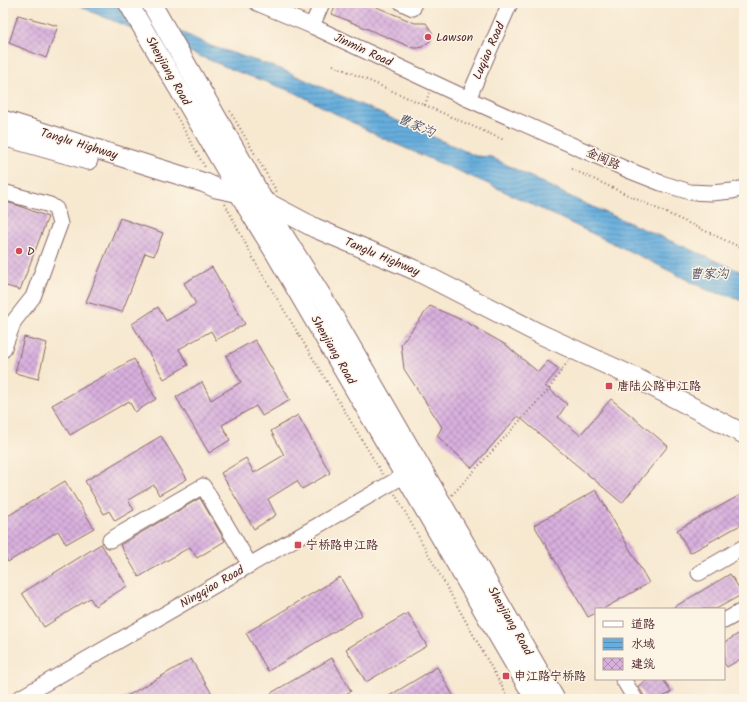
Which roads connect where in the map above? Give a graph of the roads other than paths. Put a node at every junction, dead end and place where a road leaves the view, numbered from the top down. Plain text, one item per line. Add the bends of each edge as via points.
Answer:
1 (128, 3) edge
2 (151, 3) edge
3 (257, 3) edge
4 (322, 3) edge
5 (510, 3) edge
6 (312, 26) junction
7 (468, 99) junction
8 (3, 120) edge
9 (3, 136) edge
10 (744, 188) edge
11 (3, 192) edge
12 (238, 198) junction
13 (273, 218) junction
14 (3, 350) edge
15 (744, 434) edge
16 (744, 444) edge
17 (405, 475) junction
18 (110, 540) dead end
19 (744, 547) edge
20 (250, 565) junction
21 (699, 573) dead end
22 (744, 610) edge
23 (725, 620) edge
24 (624, 680) edge
25 (18, 699) edge
26 (535, 699) edge
27 (555, 699) edge
28 (635, 699) edge

1 - 12 main road, Shenjiang Road via 203,130
2 - 12 main road, Shenjiang Road via 231,142
3 - 6 street, Jinmin Road
4 - 6 street
5 - 7 street, Luqiao Road
6 - 7 street, Jinmin Road
7 - 10 street, 金闽路 via 661,183 690,192 711,193
8 - 12 main road, Tanglu Highway via 205,183
9 - 12 main road, Tanglu Highway via 211,195
11 - 14 street via 50,205 56,209 60,224 33,298 14,321
12 - 13 main road, Tanglu Highway
12 - 15 main road, Tanglu Highway via 415,270
12 - 17 main road, Shenjiang Road via 274,251
13 - 16 main road, Tanglu Highway via 420,280 498,322 615,376
13 - 27 main road, Shenjiang Road via 327,305
17 - 20 street, Ningqiao Road
17 - 26 main road, Shenjiang Road
18 - 20 street via 203,486
19 - 21 street
20 - 25 street, Ningqiao Road
22 - 23 street
24 - 28 street

